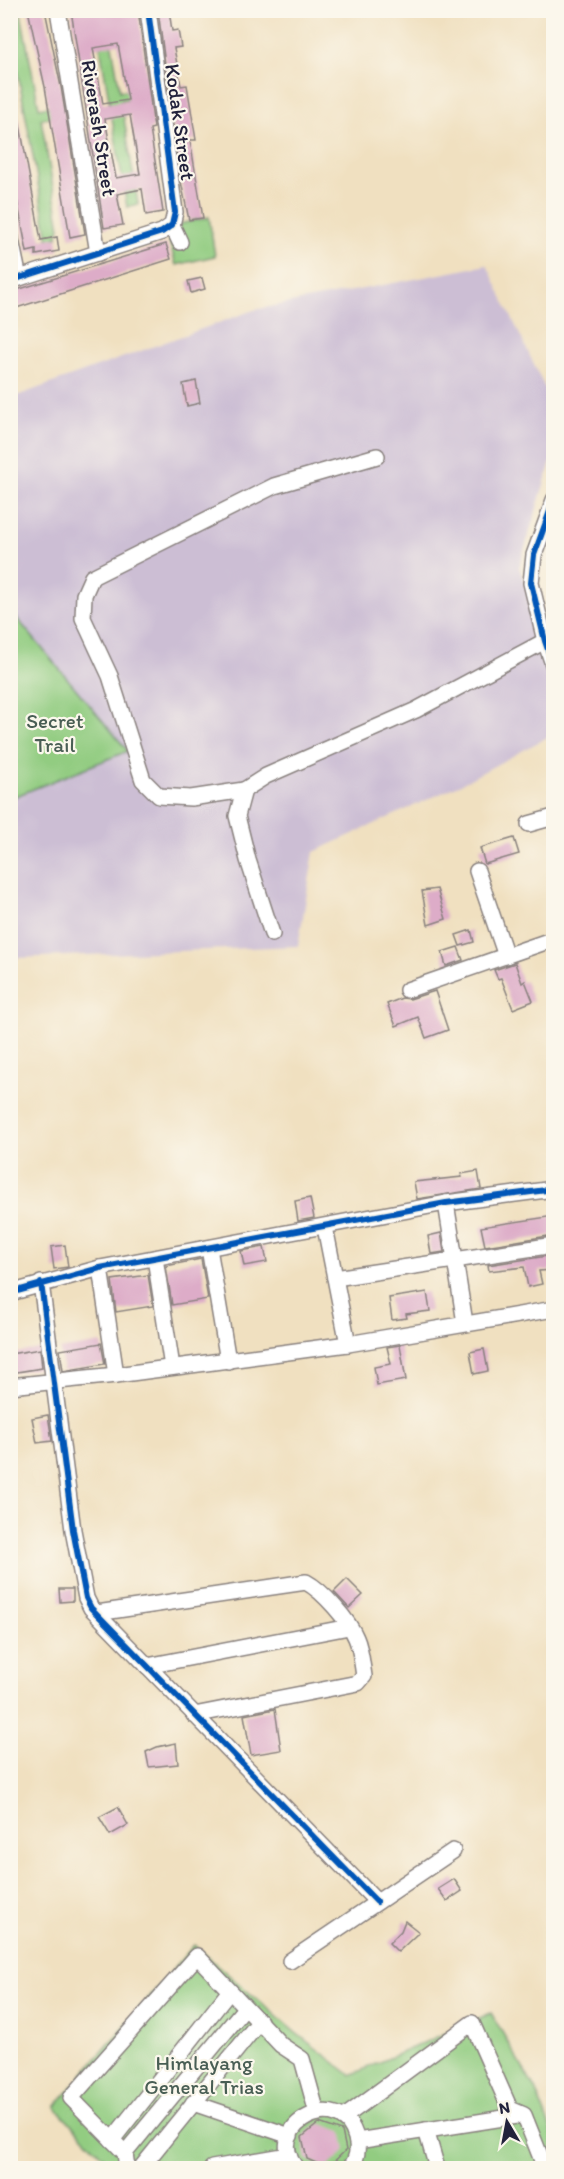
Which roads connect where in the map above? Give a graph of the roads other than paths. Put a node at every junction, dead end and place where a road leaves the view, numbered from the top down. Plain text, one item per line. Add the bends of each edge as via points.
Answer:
1 (58, 10) edge
2 (148, 10) edge
3 (167, 229) junction
4 (10, 235) edge
5 (180, 242) dead end
6 (98, 253) junction
7 (14, 279) edge
8 (377, 456) dead end
9 (554, 500) edge
10 (544, 641) junction
11 (554, 667) edge
12 (244, 790) junction
13 (554, 817) edge
14 (529, 824) dead end
15 (477, 872) dead end
16 (272, 934) dead end
17 (554, 939) edge
18 (506, 956) junction
19 (407, 990) dead end
20 (554, 1189) edge
21 (446, 1203) junction
22 (325, 1227) junction
23 (554, 1245) edge
24 (209, 1248) junction
25 (155, 1258) junction
26 (456, 1259) junction
27 (100, 1268) junction
28 (335, 1278) junction
29 (41, 1283) junction
30 (10, 1293) edge
31 (554, 1309) edge
32 (465, 1323) junction
33 (348, 1344) junction
34 (228, 1361) junction
35 (172, 1367) junction
36 (116, 1375) junction
37 (53, 1381) junction
38 (10, 1386) edge
39 (97, 1613) junction
40 (349, 1627) junction
41 (147, 1666) junction
42 (194, 1715) junction
43 (453, 1851) dead end
44 (377, 1902) junction
45 (290, 1961) dead end
46 (229, 1992) junction
47 (245, 2008) junction
48 (260, 2021) junction
49 (194, 2103) junction
50 (317, 2113) junction
51 (524, 2115) junction
52 (343, 2118) junction
53 (426, 2130) junction
54 (290, 2136) junction
55 (111, 2140) junction
56 (357, 2141) junction
57 (126, 2161) edge
58 (293, 2162) edge
59 (234, 2167) edge
60 (141, 2169) edge
61 (212, 2169) edge
62 (350, 2169) edge
63 (437, 2169) edge
64 (545, 2169) edge

1 - 6 street, Riverash Street
2 - 3 street, Kodak Street via 175,212
3 - 5 street
3 - 6 street
4 - 7 street
6 - 7 street
8 - 12 street via 274,486 92,577 84,595 83,618 110,676 142,780 159,796 191,798
9 - 10 street via 534,555 531,583
10 - 11 street
10 - 12 street via 416,710 266,776
12 - 16 street via 237,816
13 - 14 street
15 - 18 street
17 - 18 street
18 - 19 street
20 - 21 street
21 - 22 street
21 - 26 street
22 - 24 street
22 - 28 street
23 - 26 street
24 - 25 street
24 - 34 street
25 - 27 street
25 - 35 street
26 - 28 street
26 - 32 street
27 - 29 street
27 - 36 street
28 - 33 street
29 - 30 street
29 - 37 street
31 - 32 street
32 - 33 street
33 - 34 street
34 - 35 street
35 - 36 street
36 - 37 street
37 - 38 street
37 - 39 street via 75,1544 86,1598
39 - 40 street via 306,1582 315,1587
39 - 41 street
40 - 41 street
40 - 42 street via 357,1639 364,1676 358,1683
41 - 42 street
42 - 44 street
43 - 44 street
44 - 45 street
46 - 47 street
46 - 55 street
46 - 55 street via 196,1956 71,2098
47 - 48 street
47 - 57 street
48 - 49 street
48 - 50 street via 281,2045 302,2059
49 - 54 street
49 - 60 street
50 - 52 street
50 - 54 street via 301,2120
51 - 52 street via 510,2109 472,2023
51 - 53 street
51 - 64 street
52 - 56 street
53 - 56 street
53 - 63 street
54 - 58 street
55 - 57 street
56 - 62 street
58 - 59 street
59 - 61 street

